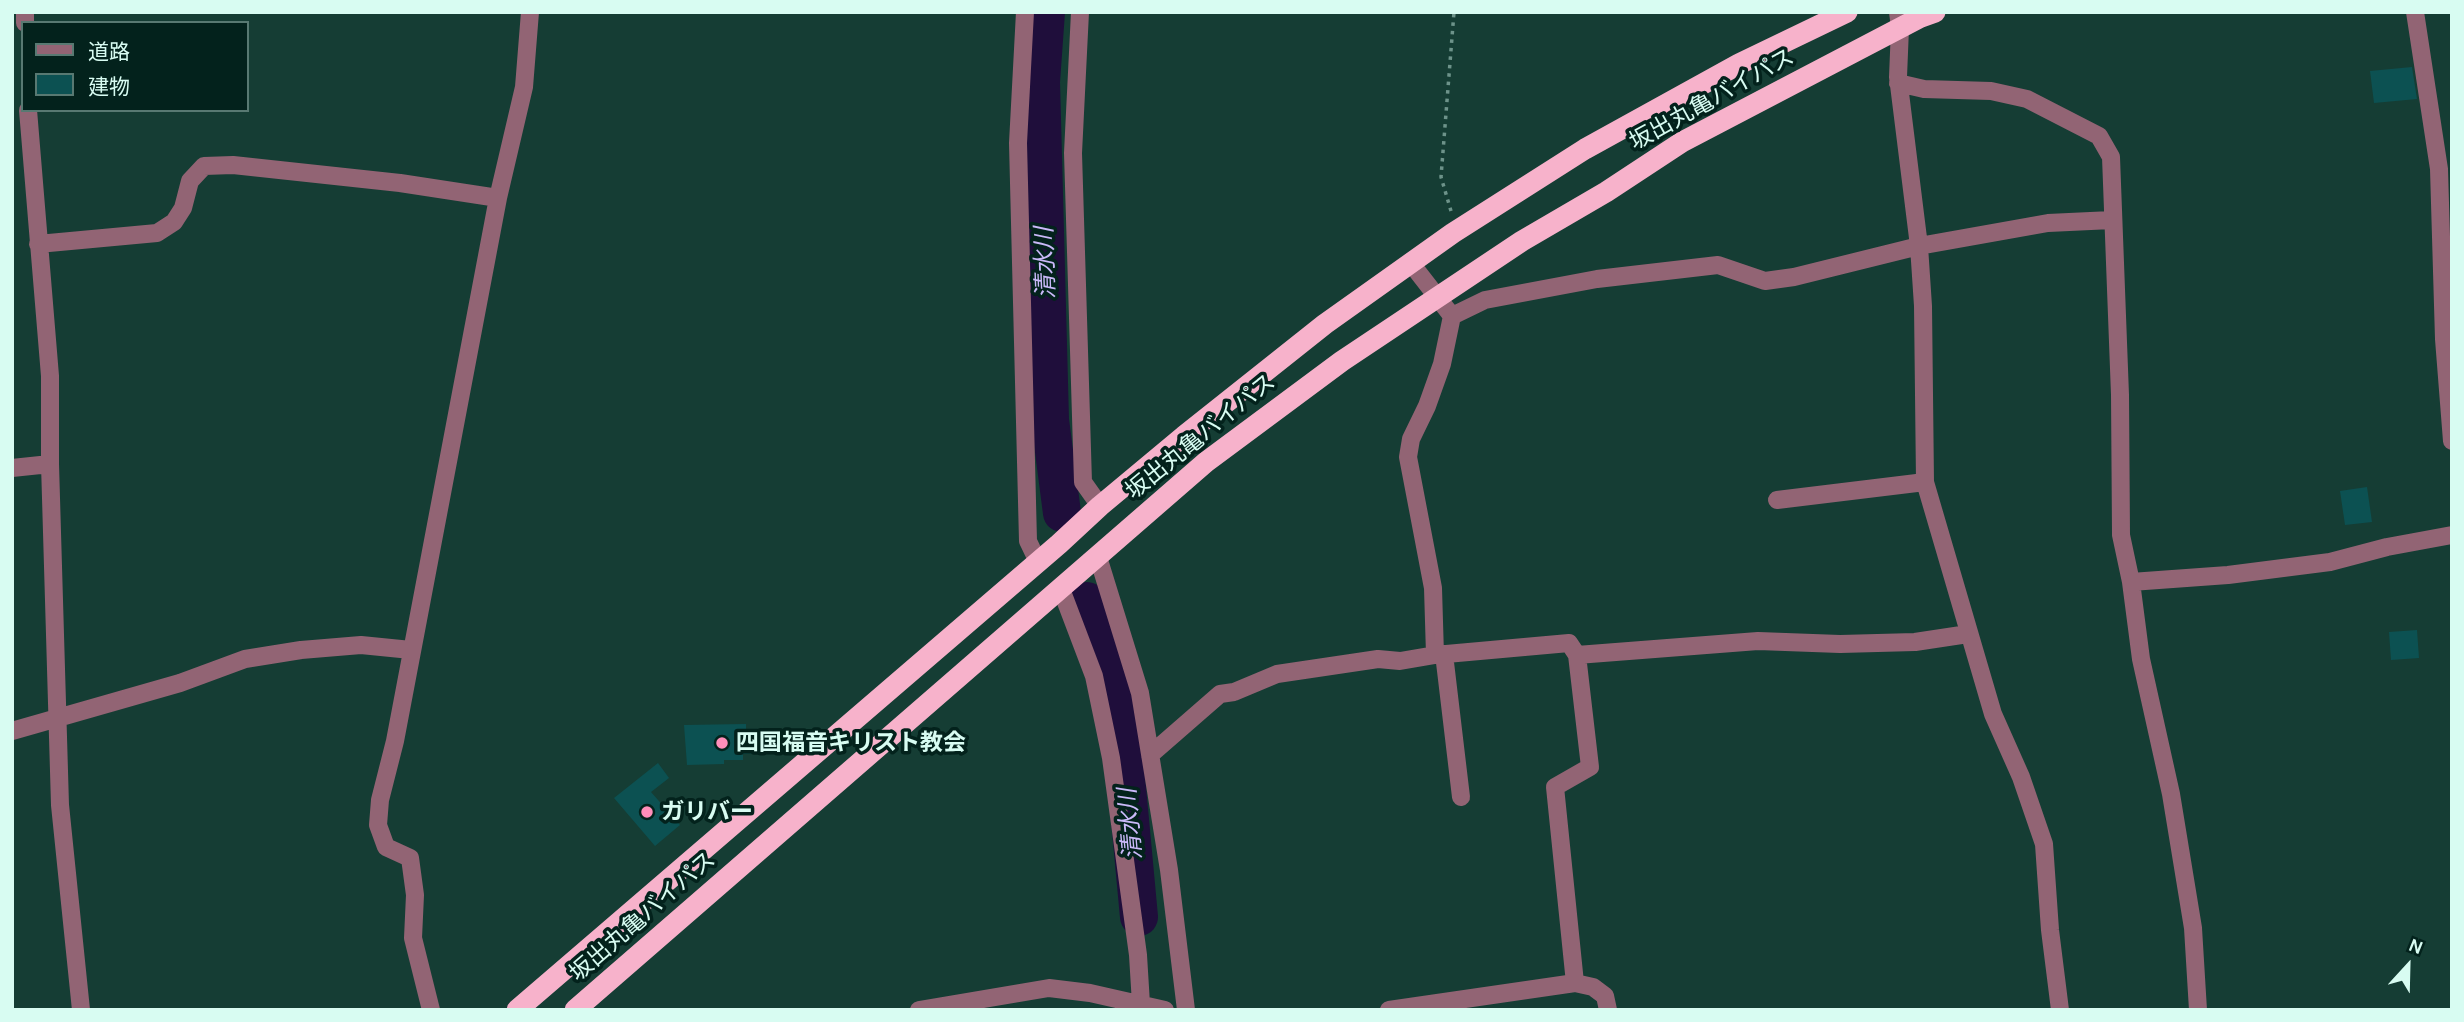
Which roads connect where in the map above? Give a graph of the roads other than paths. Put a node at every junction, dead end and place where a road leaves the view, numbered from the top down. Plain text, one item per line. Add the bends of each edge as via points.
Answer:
1 (530, 12) edge
2 (1025, 12) edge
3 (1080, 12) edge
4 (1847, 12) edge
5 (1935, 12) edge
6 (2415, 12) edge
7 (1899, 20) edge
8 (1898, 83) junction
9 (28, 112) edge
10 (498, 198) junction
11 (2112, 220) junction
12 (38, 244) junction
13 (1919, 246) junction
14 (1409, 262) junction
15 (1437, 296) junction
16 (1452, 316) junction
17 (2452, 441) edge
18 (50, 464) junction
19 (12, 468) edge
20 (1925, 482) junction
21 (1777, 499) dead end
22 (1100, 506) junction
23 (2452, 535) edge
24 (1098, 557) junction
25 (1038, 562) junction
26 (2131, 582) junction
27 (1061, 589) junction
28 (1968, 634) junction
29 (411, 650) junction
30 (1439, 655) junction
31 (1577, 655) junction
32 (56, 719) junction
33 (12, 732) edge
34 (1150, 755) junction
35 (1461, 797) dead end
36 (1575, 983) junction
37 (1141, 1004) junction
38 (81, 1010) edge
39 (431, 1010) edge
40 (517, 1010) edge
41 (575, 1010) edge
42 (919, 1010) edge
43 (1166, 1010) edge
44 (1186, 1010) edge
45 (1389, 1010) edge
46 (1608, 1010) edge
47 (2060, 1010) edge
48 (2198, 1010) edge

1 - 10 street via 524,87
2 - 25 street via 1018,144 1028,541
3 - 22 street via 1073,153 1083,482
4 - 14 highway, 坂出丸亀バイパス via 1609,135
5 - 7 highway, 坂出丸亀バイパス
6 - 17 street via 2439,169
7 - 8 street
7 - 15 highway, 坂出丸亀バイパス via 1682,142
8 - 11 street via 1924,89 1991,91 2027,99 2099,136 2111,157
8 - 13 street
9 - 12 street
10 - 12 street via 400,183 233,165 204,166 190,181 174,222 157,233
10 - 29 street
11 - 13 street via 2048,223
11 - 26 street via 2121,535
12 - 18 street via 50,376
13 - 16 street via 1765,281 1718,264 1597,279 1485,300
13 - 20 street
14 - 15 street
14 - 22 highway, 坂出丸亀バイパス
15 - 16 street
15 - 24 highway, 坂出丸亀バイパス via 1206,462
16 - 30 street via 1442,364 1408,457 1433,588
18 - 19 street
18 - 32 street
20 - 21 street
20 - 28 street
22 - 25 highway, 坂出丸亀バイパス
23 - 26 street via 2330,562
24 - 27 highway, 坂出丸亀バイパス
24 - 34 street via 1140,693
25 - 40 highway, 坂出丸亀バイパス
26 - 48 street via 2141,659 2171,794 2190,915
27 - 37 street via 1094,676 1111,758
27 - 41 highway, 坂出丸亀バイパス
28 - 31 street via 1915,642 1758,641
28 - 47 street via 1993,714 2044,844
29 - 32 street via 361,645 246,659
29 - 39 street via 378,825 386,847 410,858 415,895 413,938
30 - 31 street via 1569,643
30 - 34 street via 1277,674 1220,694
30 - 35 street
31 - 36 street via 1590,767 1555,787
32 - 33 street
32 - 38 street via 66,887
34 - 44 street
36 - 45 street
36 - 46 street via 1605,996
37 - 42 street via 1049,988
37 - 43 street

